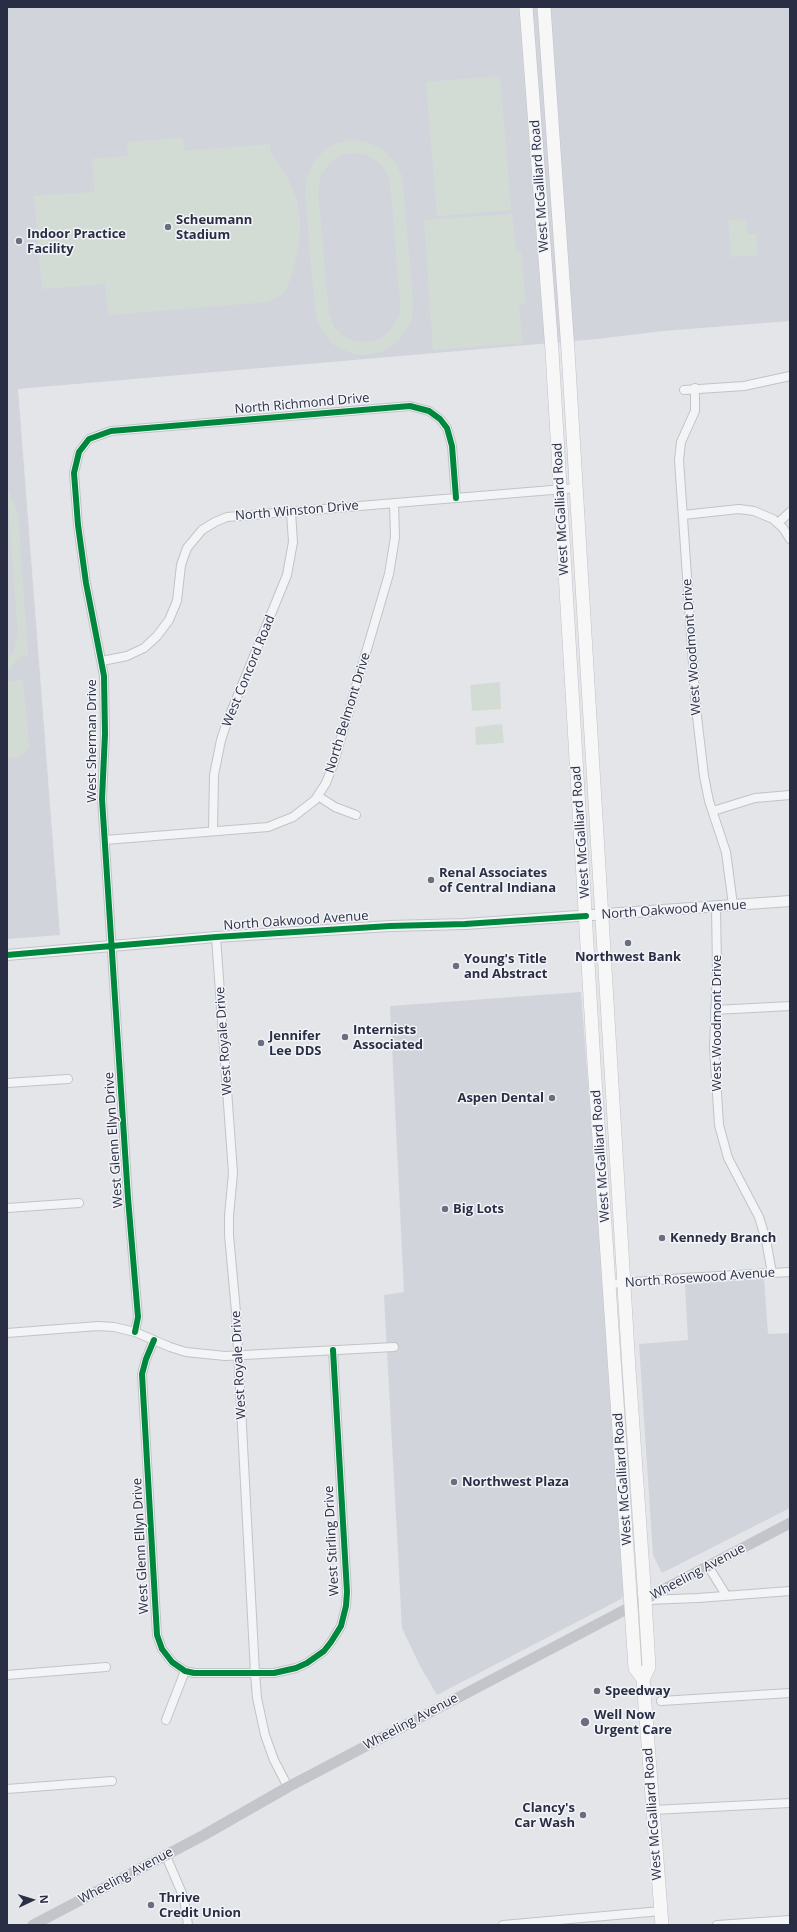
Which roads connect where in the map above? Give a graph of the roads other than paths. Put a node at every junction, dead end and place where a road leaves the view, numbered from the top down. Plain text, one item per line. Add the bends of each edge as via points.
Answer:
1 (526, 7) edge
2 (544, 7) edge
3 (790, 376) edge
4 (695, 388) junction
5 (684, 390) dead end
6 (84, 444) joint
7 (560, 488) junction
8 (576, 488) junction
9 (456, 498) junction
10 (394, 503) junction
11 (291, 512) junction
12 (790, 512) edge
13 (683, 515) junction
14 (778, 523) junction
15 (790, 539) edge
16 (102, 661) junction
17 (790, 795) edge
18 (318, 796) junction
19 (713, 811) junction
20 (356, 815) dead end
21 (213, 831) junction
22 (105, 840) junction
23 (790, 901) edge
24 (733, 905) junction
25 (716, 906) junction
26 (602, 915) junction
27 (586, 916) junction
28 (216, 937) junction
29 (113, 946) junction
30 (7, 955) edge
31 (790, 1006) edge
32 (715, 1010) junction
33 (68, 1079) dead end
34 (7, 1083) edge
35 (79, 1203) dead end
36 (7, 1208) edge
37 (790, 1272) edge
38 (772, 1273) junction
39 (624, 1283) junction
40 (610, 1284) junction
41 (135, 1332) junction
42 (7, 1333) edge
43 (154, 1340) junction
44 (394, 1346) dead end
45 (333, 1350) junction
46 (238, 1355) junction
47 (790, 1523) edge
48 (708, 1566) junction
49 (790, 1591) edge
50 (726, 1595) junction
51 (645, 1600) junction
52 (631, 1606) junction
53 (106, 1667) dead end
54 (185, 1671) junction
55 (255, 1673) junction
56 (7, 1675) edge
57 (643, 1679) junction
58 (790, 1693) edge
59 (661, 1701) dead end
60 (166, 1720) dead end
61 (112, 1781) dead end
62 (288, 1787) junction
63 (7, 1789) edge
64 (790, 1803) edge
65 (653, 1810) junction
66 (166, 1856) junction
67 (661, 1911) junction
68 (790, 1920) edge
69 (33, 1925) edge
70 (188, 1925) edge
71 (503, 1925) edge
72 (662, 1925) edge
73 (717, 1925) edge

1 - 7 main road, West McGalliard Road
2 - 8 main road, West McGalliard Road
3 - 4 street via 744,386
4 - 5 street
4 - 13 street, West Woodmont Drive via 694,412 680,448
6 - 9 street, North Richmond Drive via 94,436 111,431 416,407 435,415 447,428 452,446
6 - 16 street, West Sherman Drive via 76,459 74,473 78,526 86,583
7 - 8 street, North Winston Drive
7 - 9 street, North Winston Drive
7 - 27 main road, West McGalliard Road
8 - 26 main road, West McGalliard Road
9 - 10 street, North Winston Drive
10 - 11 street, North Winston Drive
10 - 18 street, North Belmont Drive via 395,538 389,574 334,765
11 - 16 street, North Winston Drive via 227,517 202,530 183,556 177,601 164,629 136,652 120,659
11 - 21 street, West Concord Road via 293,542 287,575 227,722 218,752 213,790
12 - 14 street
13 - 14 street via 743,509 769,516
13 - 19 street, West Woodmont Drive via 700,751
14 - 15 street
16 - 22 street, West Sherman Drive via 105,702 102,799
17 - 19 street via 755,798
18 - 20 street via 335,807
18 - 21 street, North Belmont Drive via 302,811 277,824 260,828
19 - 24 street, West Woodmont Drive via 726,852
21 - 22 street, North Belmont Drive
22 - 29 street, West Sherman Drive
23 - 24 street, North Oakwood Avenue
24 - 25 street, North Oakwood Avenue
25 - 26 street, North Oakwood Avenue
25 - 32 street, West Woodmont Drive
26 - 27 street, North Oakwood Avenue
26 - 39 main road, West McGalliard Road
27 - 28 street, North Oakwood Avenue
27 - 40 main road, West McGalliard Road
28 - 29 street, North Oakwood Avenue
28 - 46 street, West Royale Drive via 233,1173 229,1229
29 - 30 street, North Oakwood Avenue
29 - 41 street, West Glenn Ellyn Drive via 138,1317
31 - 32 street
32 - 38 street, West Woodmont Drive via 714,1047 719,1125 728,1158 759,1217
33 - 34 street
35 - 36 street
37 - 38 street, North Rosewood Avenue
38 - 39 street, North Rosewood Avenue
39 - 40 street, North Rosewood Avenue
39 - 51 main road, West McGalliard Road
40 - 52 main road, West McGalliard Road
41 - 42 street via 98,1326
41 - 43 street
43 - 46 street via 186,1352
43 - 54 street, West Glenn Ellyn Drive via 142,1374 156,1627 165,1654
44 - 45 street
45 - 46 street
45 - 55 street, West Stirling Drive via 347,1592 345,1612 341,1626 331,1642 316,1657 296,1668 274,1673
46 - 55 street, West Royale Drive
47 - 48 main road, Wheeling Avenue
48 - 50 street
48 - 51 main road, Wheeling Avenue
49 - 50 street
50 - 51 street
51 - 52 main road, Wheeling Avenue
51 - 57 main road, West McGalliard Road via 649,1667
52 - 57 main road, West McGalliard Road via 635,1668
52 - 62 main road, Wheeling Avenue
53 - 56 street
54 - 55 street
54 - 60 street
55 - 62 street, West Royale Drive via 257,1698 265,1735
57 - 65 main road, West McGalliard Road
58 - 59 street
61 - 63 street
62 - 66 main road, Wheeling Avenue
64 - 65 street
65 - 67 main road, West McGalliard Road
66 - 69 main road, Wheeling Avenue
66 - 70 street via 184,1898
67 - 71 street
67 - 72 main road, West McGalliard Road
68 - 73 street

